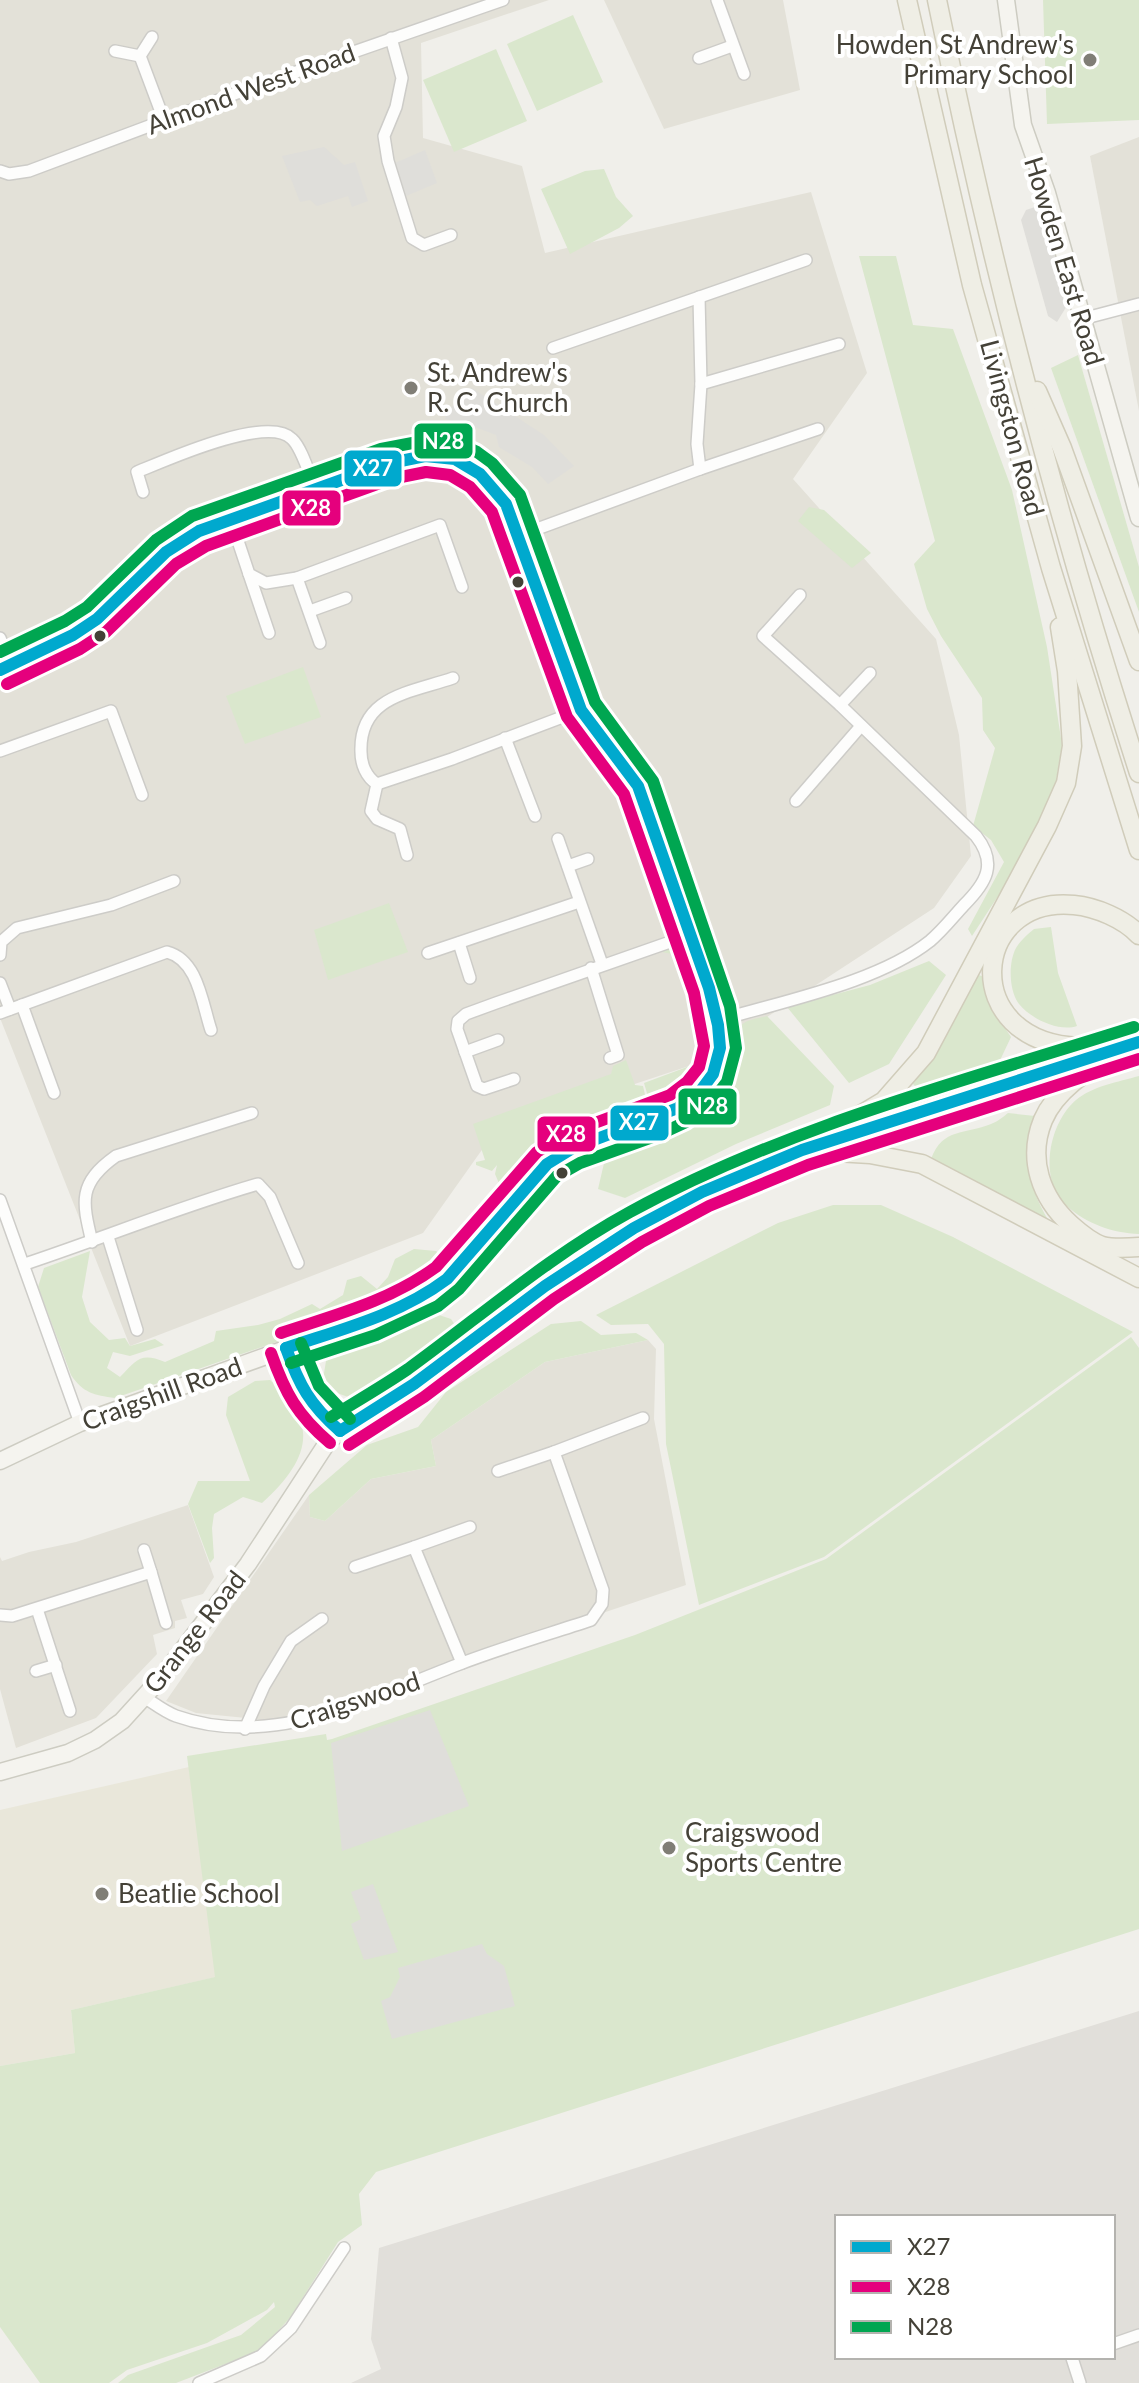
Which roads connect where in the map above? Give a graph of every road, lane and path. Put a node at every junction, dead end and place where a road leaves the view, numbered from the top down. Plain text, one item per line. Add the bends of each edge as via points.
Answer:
1 (503, 0) edge
2 (717, 0) edge
3 (907, 0) edge
4 (937, 0) edge
5 (1006, 0) edge
6 (152, 37) dead end
7 (391, 38) junction
8 (732, 46) junction
9 (115, 51) dead end
10 (140, 56) junction
11 (699, 58) dead end
12 (744, 74) dead end
13 (164, 120) junction
14 (0, 171) edge
15 (451, 235) dead end
16 (806, 260) dead end
17 (699, 297) junction
18 (1139, 304) edge
19 (1082, 319) junction
20 (1013, 337) junction
21 (839, 344) dead end
22 (553, 348) dead end
23 (701, 384) junction
24 (818, 429) dead end
25 (700, 469) junction
26 (316, 490) junction
27 (143, 492) dead end
28 (1139, 515) edge
29 (231, 520) junction
30 (518, 536) junction
31 (1051, 568) junction
32 (249, 574) junction
33 (297, 578) junction
34 (462, 587) dead end
35 (800, 595) dead end
36 (346, 598) dead end
37 (310, 611) junction
38 (269, 633) dead end
39 (0, 638) edge
40 (320, 643) dead end
41 (1139, 661) edge
42 (6, 668) edge
43 (870, 673) dead end
44 (453, 678) dead end
45 (840, 705) junction
46 (581, 710) junction
47 (861, 726) junction
48 (505, 738) junction
49 (0, 751) edge
50 (1139, 773) edge
51 (377, 784) junction
52 (142, 795) dead end
53 (796, 801) dead end
54 (535, 816) dead end
55 (558, 839) dead end
56 (1139, 850) edge
57 (407, 855) dead end
58 (588, 859) dead end
59 (568, 866) junction
60 (174, 881) dead end
61 (579, 902) junction
62 (690, 935) junction
63 (1139, 935) edge
64 (459, 943) junction
65 (428, 953) dead end
66 (0, 955) edge
67 (597, 966) junction
68 (470, 978) dead end
69 (0, 983) edge
70 (11, 1009) edge
71 (717, 1021) junction
72 (211, 1030) dead end
73 (498, 1040) dead end
74 (1134, 1043) edge
75 (465, 1052) junction
76 (610, 1058) dead end
77 (514, 1079) dead end
78 (54, 1093) dead end
79 (252, 1113) dead end
80 (802, 1150) junction
81 (0, 1200) edge
82 (108, 1237) junction
83 (92, 1242) junction
84 (1139, 1247) edge
85 (298, 1263) dead end
86 (25, 1264) junction
87 (1139, 1278) edge
88 (137, 1330) dead end
89 (286, 1348) junction
90 (643, 1418) dead end
91 (80, 1423) junction
92 (340, 1431) junction
93 (554, 1452) junction
94 (0, 1461) edge
95 (498, 1471) dead end
96 (470, 1527) dead end
97 (414, 1547) junction
98 (144, 1550) dead end
99 (355, 1567) dead end
100 (151, 1572) junction
101 (37, 1609) junction
102 (0, 1615) edge
103 (322, 1619) dead end
104 (166, 1623) dead end
105 (462, 1663) junction
106 (56, 1665) junction
107 (36, 1671) dead end
108 (144, 1697) junction
109 (70, 1711) dead end
110 (245, 1729) junction
111 (0, 1772) edge
112 (344, 2248) dead end
113 (1139, 2335) edge
114 (1115, 2343) edge
115 (1072, 2359) edge
116 (199, 2383) edge
117 (1080, 2383) edge

1 - 7 street, Almond West Road
2 - 8 street
3 - 31 main road, Livingston Road via 972,285
4 - 20 main road, Livingston Road
5 - 19 street, Howden East Road via 1023,125
6 - 10 street
7 - 13 street, Almond West Road
7 - 15 street via 402,78 384,136 400,201 412,238 424,245
8 - 11 street
8 - 12 street
9 - 10 street
10 - 13 street
13 - 14 street, Almond West Road via 29,171
16 - 17 street
17 - 22 street
17 - 23 street
18 - 19 street
19 - 28 street, Howden East Road
20 - 41 main road via 1062,448
20 - 50 main road, Livingston Road via 1058,508
21 - 23 street
23 - 25 street
24 - 25 street
25 - 30 street
26 - 27 street via 293,439 277,430 249,432 137,472
26 - 29 street, Craigshill Road
26 - 30 street, Craigshill Road via 386,464 439,456 485,476 506,504
29 - 32 street
29 - 42 street, Craigshill Road via 180,542 97,619
30 - 46 street, Craigshill Road
31 - 56 main road, Livingston Road
31 - 80 main road via 1067,671 1072,746 1066,783 926,1053 884,1101
32 - 33 street via 266,583
32 - 38 street
33 - 34 street via 440,525
33 - 37 street
35 - 45 street via 763,636
36 - 37 street
37 - 40 street
39 - 42 street
43 - 45 street
44 - 51 street via 380,704 366,720 360,734 361,760
45 - 47 street
46 - 48 street
46 - 62 street, Craigshill Road via 638,786
47 - 53 street
47 - 71 street via 976,836 986,849 986,877 930,941 880,971
48 - 51 street
48 - 54 street
49 - 52 street via 111,711
51 - 57 street via 371,811 400,829
55 - 59 street
58 - 59 street
59 - 61 street
60 - 66 street via 111,905 17,928 1,942
61 - 64 street
61 - 67 street
62 - 67 street
62 - 71 street, Craigshill Road
63 - 74 main road via 1106,913 1055,903 1012,923 991,970 993,995 1006,1018 1029,1035 1068,1047
64 - 65 street
64 - 68 street
67 - 75 street via 466,1014 457,1029
67 - 76 street via 618,1055
69 - 70 street
70 - 72 street via 167,952 179,955 191,968
70 - 78 street
71 - 89 street, Craigshill Road via 720,1048 714,1069 689,1103 554,1158 430,1293
73 - 75 street
74 - 80 street, Grange Road
74 - 84 main road via 1070,1084 1055,1100 1043,1120 1036,1167 1047,1199 1081,1233 1103,1246
75 - 77 street via 477,1086 484,1089
79 - 83 street via 116,1156 101,1167 88,1181 85,1195
80 - 87 main road via 922,1164
80 - 92 street, Grange Road via 702,1192 634,1228
81 - 86 street
82 - 83 street
82 - 85 street via 258,1184 270,1197
82 - 88 street
83 - 86 street
86 - 91 street
89 - 91 street, Craigshill Road
89 - 92 street via 314,1410
90 - 93 street
91 - 94 street, Craigshill Road
92 - 108 street, Grange Road via 248,1564
93 - 95 street
93 - 105 street, Craigswood via 597,1571 602,1604 591,1620
96 - 97 street
97 - 99 street
97 - 105 street
98 - 100 street
100 - 101 street
100 - 104 street
101 - 102 street
101 - 106 street
103 - 110 street, Craigswood via 291,1641
105 - 110 street, Craigswood via 306,1720
106 - 107 street
106 - 109 street
108 - 110 street, Craigswood via 173,1715
108 - 111 street, Grange Road via 95,1740
112 - 116 street via 291,2328 261,2356
113 - 114 street
115 - 117 street

